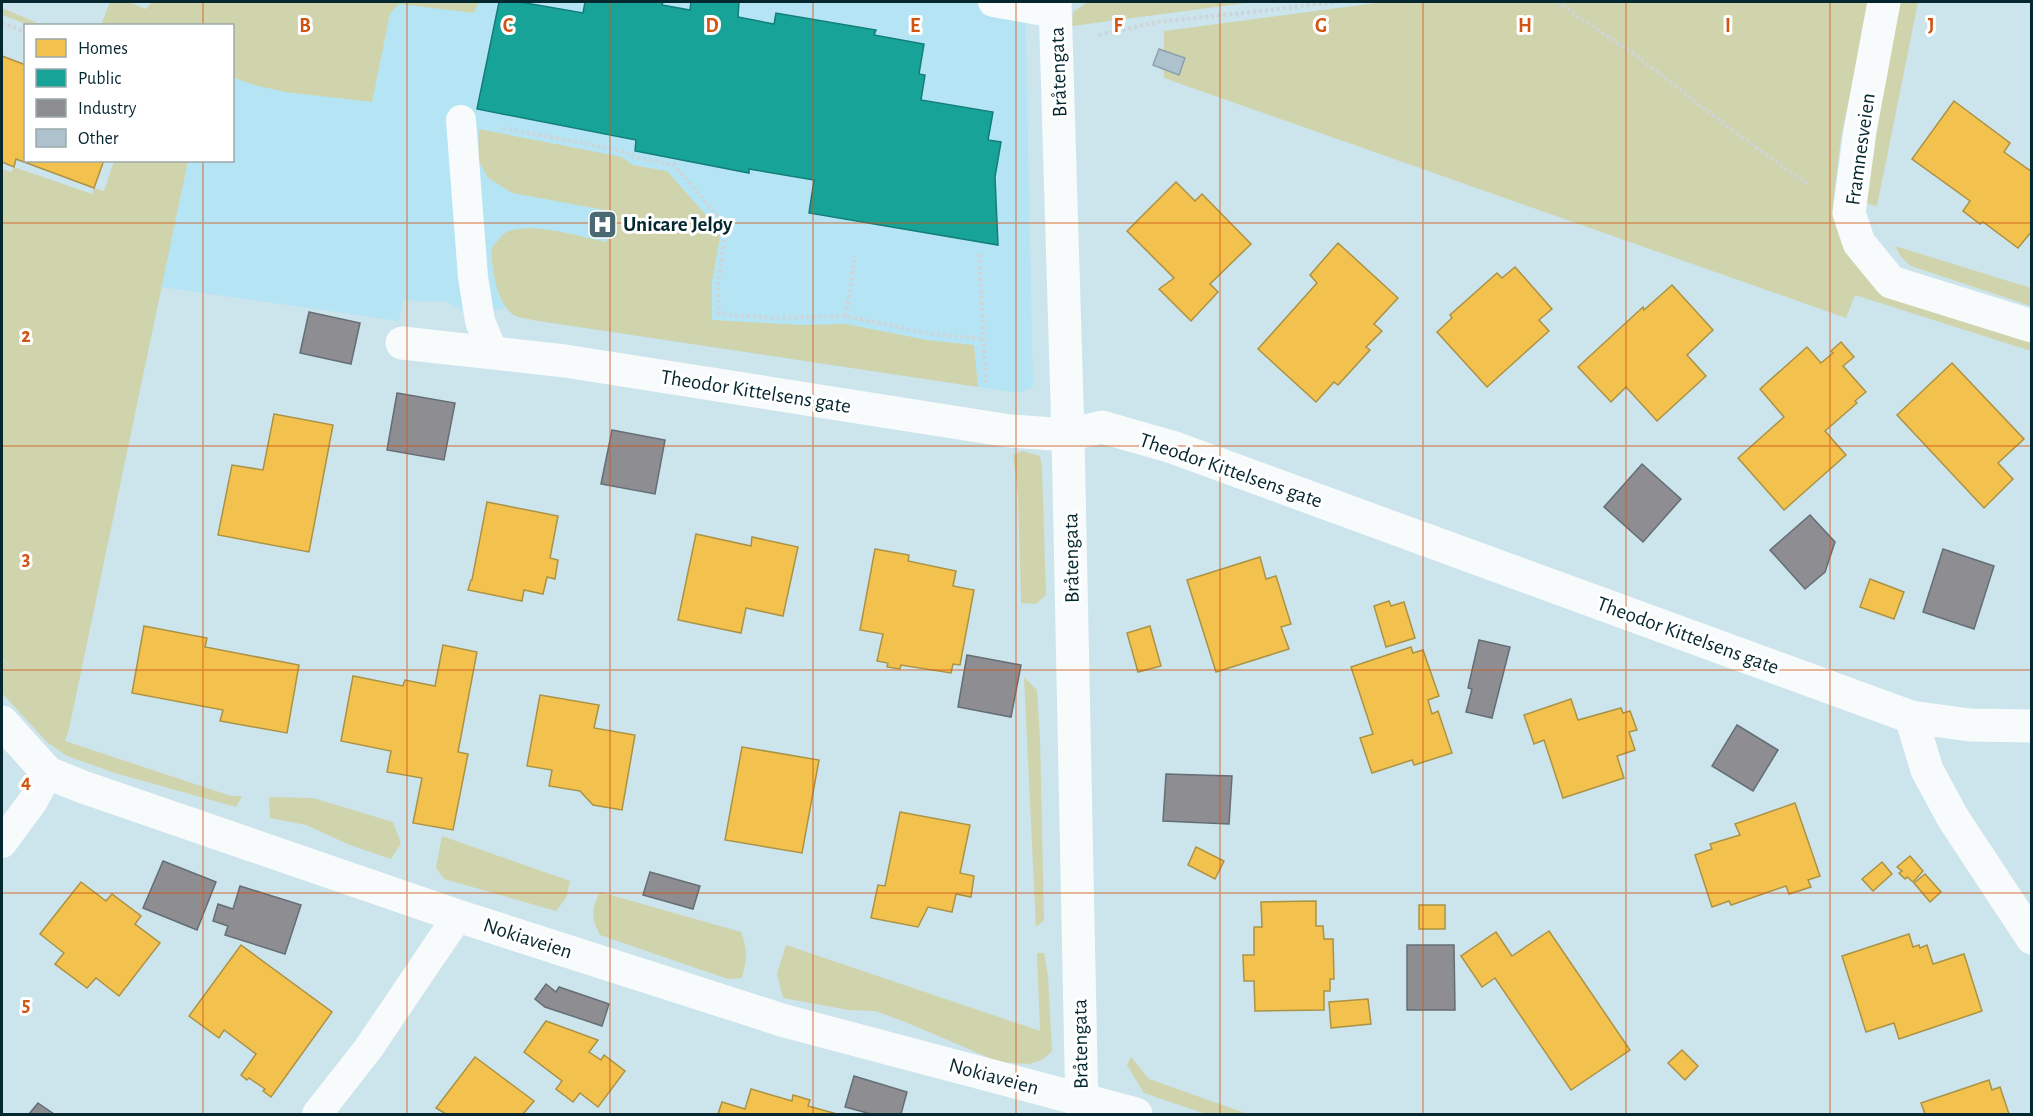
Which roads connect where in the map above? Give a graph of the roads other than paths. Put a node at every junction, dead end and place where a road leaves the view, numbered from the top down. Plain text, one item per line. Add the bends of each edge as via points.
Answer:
1 (993, 2) edge
2 (1884, 2) edge
3 (1056, 19) edge
4 (461, 120) road end
5 (2031, 327) edge
6 (402, 343) dead end
7 (492, 353) junction
8 (1068, 435) junction
9 (1911, 717) junction
10 (2, 722) edge
11 (2031, 726) edge
12 (48, 773) junction
13 (2, 843) edge
14 (458, 916) junction
15 (2031, 938) edge
16 (1081, 1107) edge
17 (317, 1114) edge
18 (1136, 1114) edge

1 - 3 lane
2 - 5 street, Framnesveien via 1849,213 1860,243 1891,282
3 - 8 street, Bråtengata
4 - 7 lane via 473,277 480,321
6 - 7 street, Theodor Kittelsens gate
7 - 8 street, Theodor Kittelsens gate via 988,428
8 - 9 street, Theodor Kittelsens gate via 1102,427 1172,447
8 - 16 street, Bråtengata
9 - 11 street, Theodor Kittelsens gate via 1970,725
9 - 15 street via 1927,770 1953,818
10 - 12 street, Nokiaveien
12 - 13 lane
12 - 14 street, Nokiaveien
14 - 16 street, Nokiaveien via 785,1021
14 - 17 lane via 368,1049
16 - 18 street, Nokiaveien

